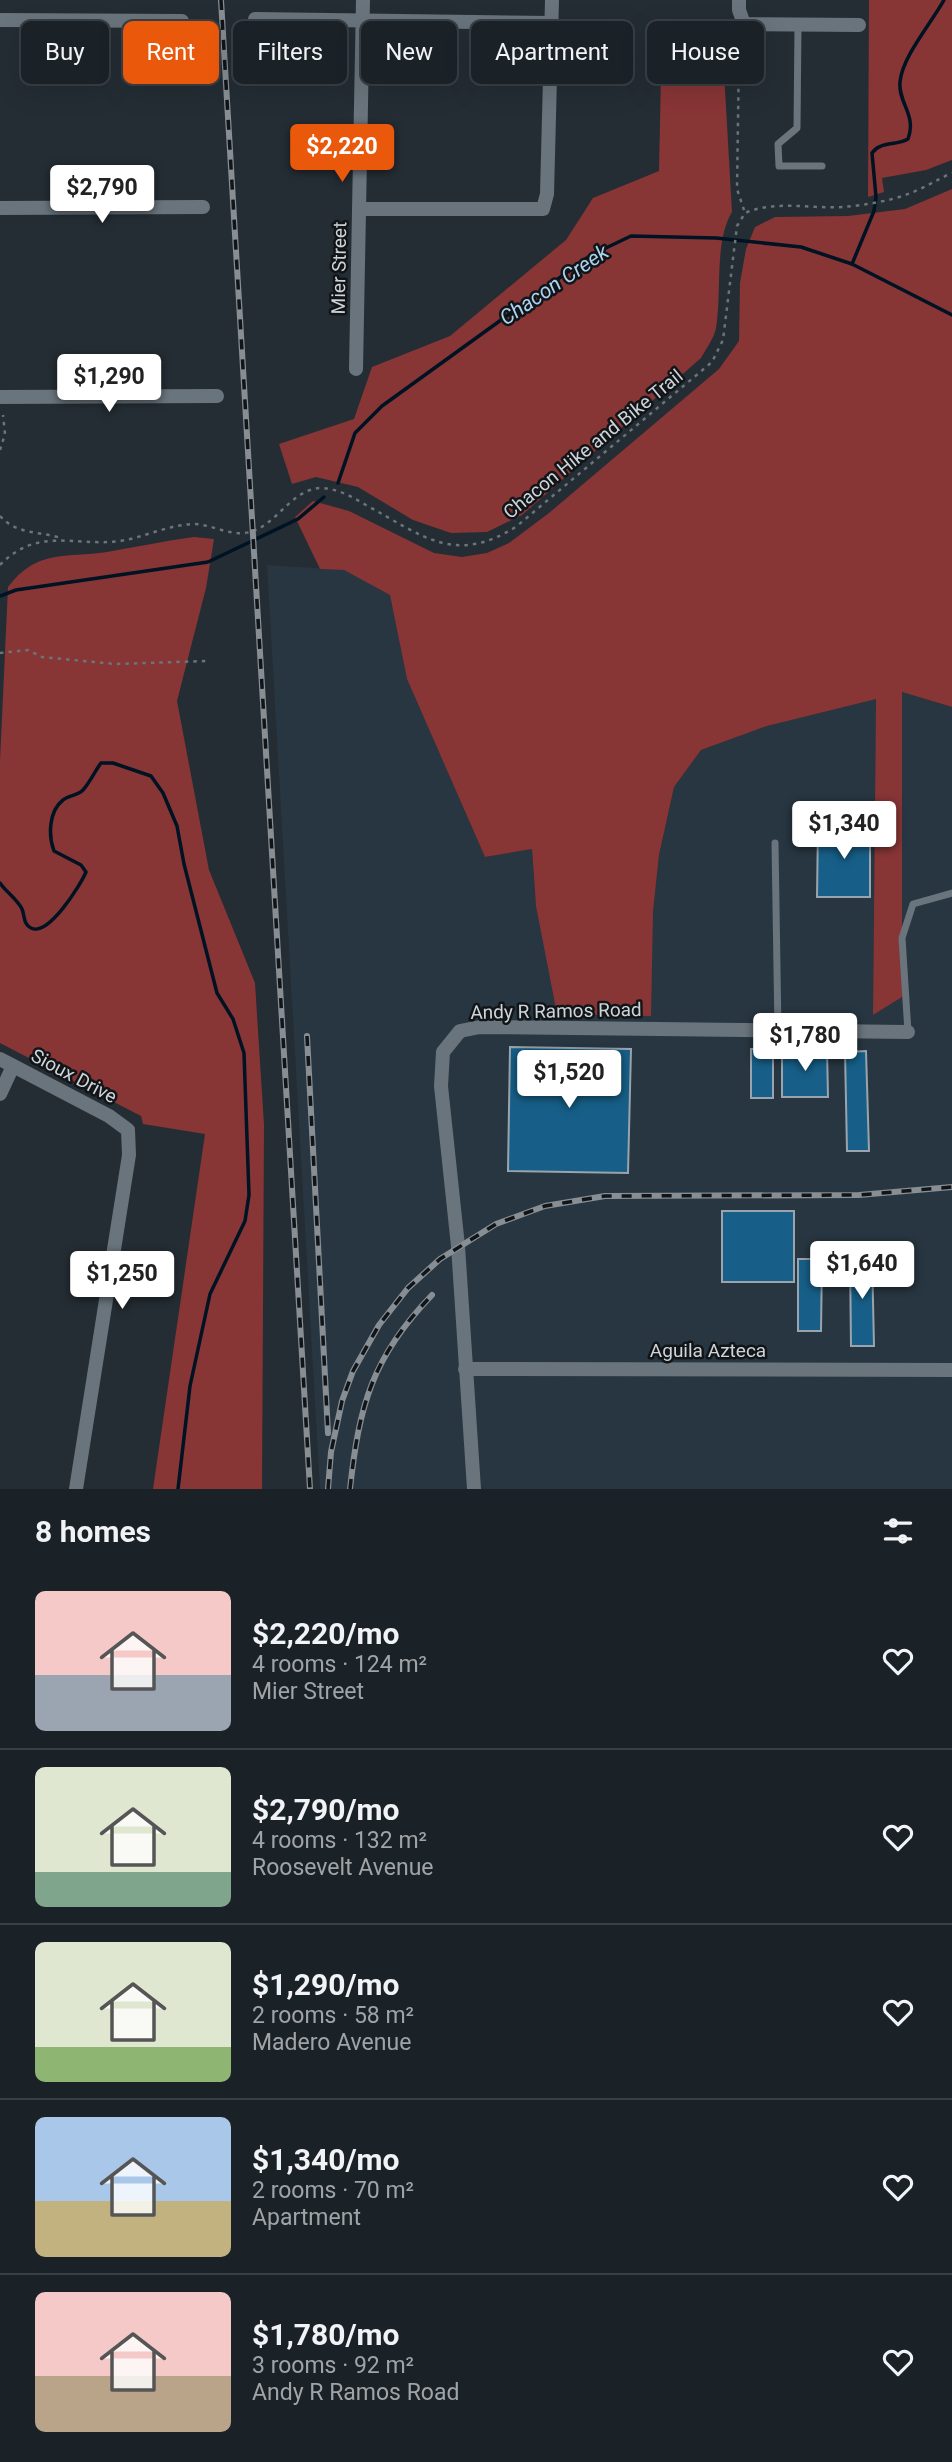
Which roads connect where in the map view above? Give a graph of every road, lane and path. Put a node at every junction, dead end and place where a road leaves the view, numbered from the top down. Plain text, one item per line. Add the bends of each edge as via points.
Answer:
1 (363, 0) edge
2 (552, 0) edge
3 (739, 0) edge
4 (255, 19) dead end
5 (0, 20) edge
6 (182, 20) dead end
7 (363, 20) junction
8 (552, 21) edge
9 (471, 22) edge
10 (798, 24) junction
11 (859, 25) dead end
12 (550, 84) edge
13 (739, 84) edge
14 (822, 166) dead end
15 (952, 173) edge
16 (203, 207) dead end
17 (0, 208) edge
18 (359, 209) junction
19 (745, 213) junction
20 (356, 369) dead end
21 (217, 396) dead end
22 (0, 397) edge
23 (3, 415) dead end
24 (0, 450) edge
25 (0, 516) edge
26 (64, 539) junction
27 (0, 565) edge
28 (0, 653) edge
29 (206, 661) dead end
30 (775, 843) dead end
31 (952, 893) edge
32 (778, 1031) junction
33 (908, 1032) joint
34 (6, 1062) edge
35 (0, 1094) edge
36 (465, 1369) junction
37 (952, 1370) edge
38 (76, 1489) edge
39 (474, 1489) edge

1 - 7 street, Mier Street
2 - 8 street
3 - 10 street via 744,24
4 - 7 street
5 - 6 street
7 - 9 street
7 - 18 street, Mier Street
10 - 11 street
10 - 14 lane via 797,128 778,144 779,166
12 - 18 street via 543,209
13 - 19 path via 737,189
15 - 19 path via 915,192 867,203 814,208 774,205
16 - 17 street
18 - 20 street, Mier Street
19 - 26 path, Chacon Hike and Bike Trail via 736,232 723,340 712,362 517,526 489,541 464,546 439,543 341,491 319,488 299,495 263,526 246,533 197,524 117,541
21 - 22 street
23 - 24 path via 5,434
25 - 26 path, Chacon Hike and Bike Trail via 18,530
26 - 27 path, Chacon Hike and Bike Trail via 17,549
28 - 29 path via 28,650 42,657 115,664
30 - 32 lane
31 - 33 lane via 913,904 902,938
32 - 33 street, Andy R Ramos Road
32 - 36 street, Andy R Ramos Road via 480,1027 460,1031 443,1052 441,1086
34 - 35 street
34 - 38 street, Sioux Drive via 128,1130 129,1155
36 - 37 street, Aguila Azteca
36 - 39 street, Andy R Ramos Road

